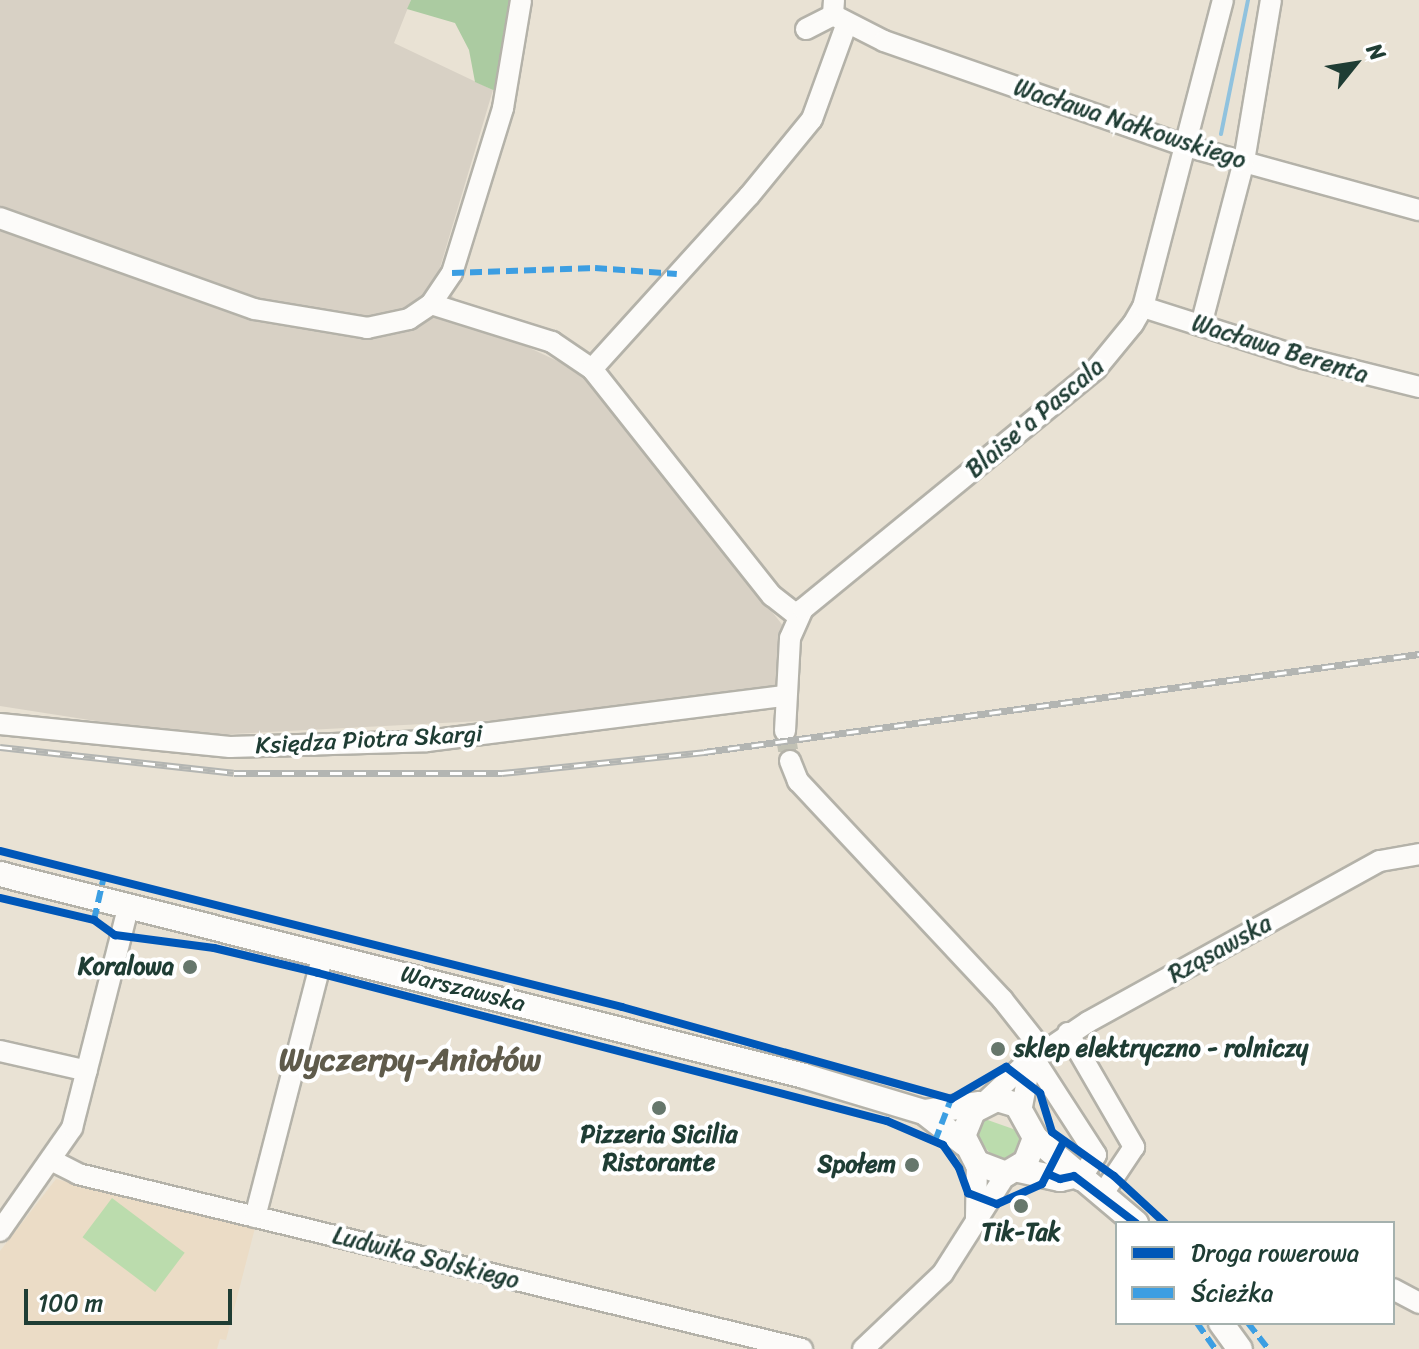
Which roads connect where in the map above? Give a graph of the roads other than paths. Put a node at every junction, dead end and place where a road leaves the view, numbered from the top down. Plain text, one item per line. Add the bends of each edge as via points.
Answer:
1 (521, 0) edge
2 (1223, 0) edge
3 (1271, 0) edge
4 (838, 13) edge
5 (806, 29) dead end
6 (1186, 146) junction
7 (1244, 161) junction
8 (1419, 210) edge
9 (0, 218) edge
10 (431, 304) junction
11 (1143, 307) junction
12 (1201, 325) junction
13 (592, 369) junction
14 (1419, 387) edge
15 (798, 616) junction
16 (784, 696) junction
17 (0, 724) edge
18 (785, 731) tunnel mouth
19 (790, 761) tunnel mouth
20 (1419, 854) edge
21 (0, 874) edge
22 (129, 905) junction
23 (323, 954) junction
24 (1068, 1033) junction
25 (0, 1051) edge
26 (1036, 1058) junction
27 (87, 1071) junction
28 (983, 1102) junction
29 (924, 1112) junction
30 (1021, 1112) junction
31 (1035, 1138) junction
32 (971, 1154) junction
33 (53, 1161) junction
34 (1013, 1172) junction
35 (1077, 1178) junction
36 (1102, 1195) junction
37 (255, 1217) junction
38 (976, 1218) junction
39 (1134, 1221) edge
40 (0, 1231) edge
41 (1395, 1290) edge
42 (1419, 1303) edge
43 (1222, 1325) edge
44 (870, 1347) edge
45 (802, 1349) edge
46 (1240, 1349) edge

1 - 10 street via 503,108 473,210 452,273
2 - 6 street, Blaise'a Pascala
3 - 7 street
4 - 5 street
4 - 6 street, Wacława Nałkowskiego via 884,41
4 - 13 street via 812,119
6 - 7 street, Wacława Nałkowskiego
6 - 11 street, Blaise'a Pascala
7 - 8 street, Wacława Nałkowskiego
7 - 12 street
9 - 10 street via 254,309 319,323 386,327
10 - 13 street via 552,342
11 - 12 street, Wacława Berenta
11 - 15 street, Blaise'a Pascala via 1096,369
12 - 14 street, Wacława Berenta
13 - 15 street via 772,596
15 - 16 street via 790,638
16 - 17 street, Księdza Piotra Skargi via 412,742 230,747
16 - 18 street
19 - 26 street via 798,781
20 - 24 street, Rząsawska via 1380,861
21 - 22 main road, Warszawska
22 - 23 main road, Warszawska
22 - 27 street
23 - 29 main road, Warszawska via 804,1076
23 - 37 street
24 - 26 street, Rząsawska
24 - 36 street via 1134,1147
25 - 27 street
26 - 28 street, Rząsawska
26 - 30 street
26 - 35 street via 1096,1155
27 - 33 street via 72,1128
28 - 29 main road, Warszawska
28 - 30 main road via 1011,1101
28 - 32 main road via 964,1127
29 - 32 main road, Warszawska
30 - 31 main road
31 - 34 main road via 1032,1154
31 - 35 main road via 1069,1163
32 - 34 main road
32 - 38 street
33 - 37 street, Ludwika Solskiego via 78,1174
33 - 40 street
34 - 35 main road
34 - 38 street
35 - 36 main road
36 - 39 main road
37 - 45 street, Ludwika Solskiego
38 - 44 street via 943,1273
41 - 42 street
43 - 46 main road

